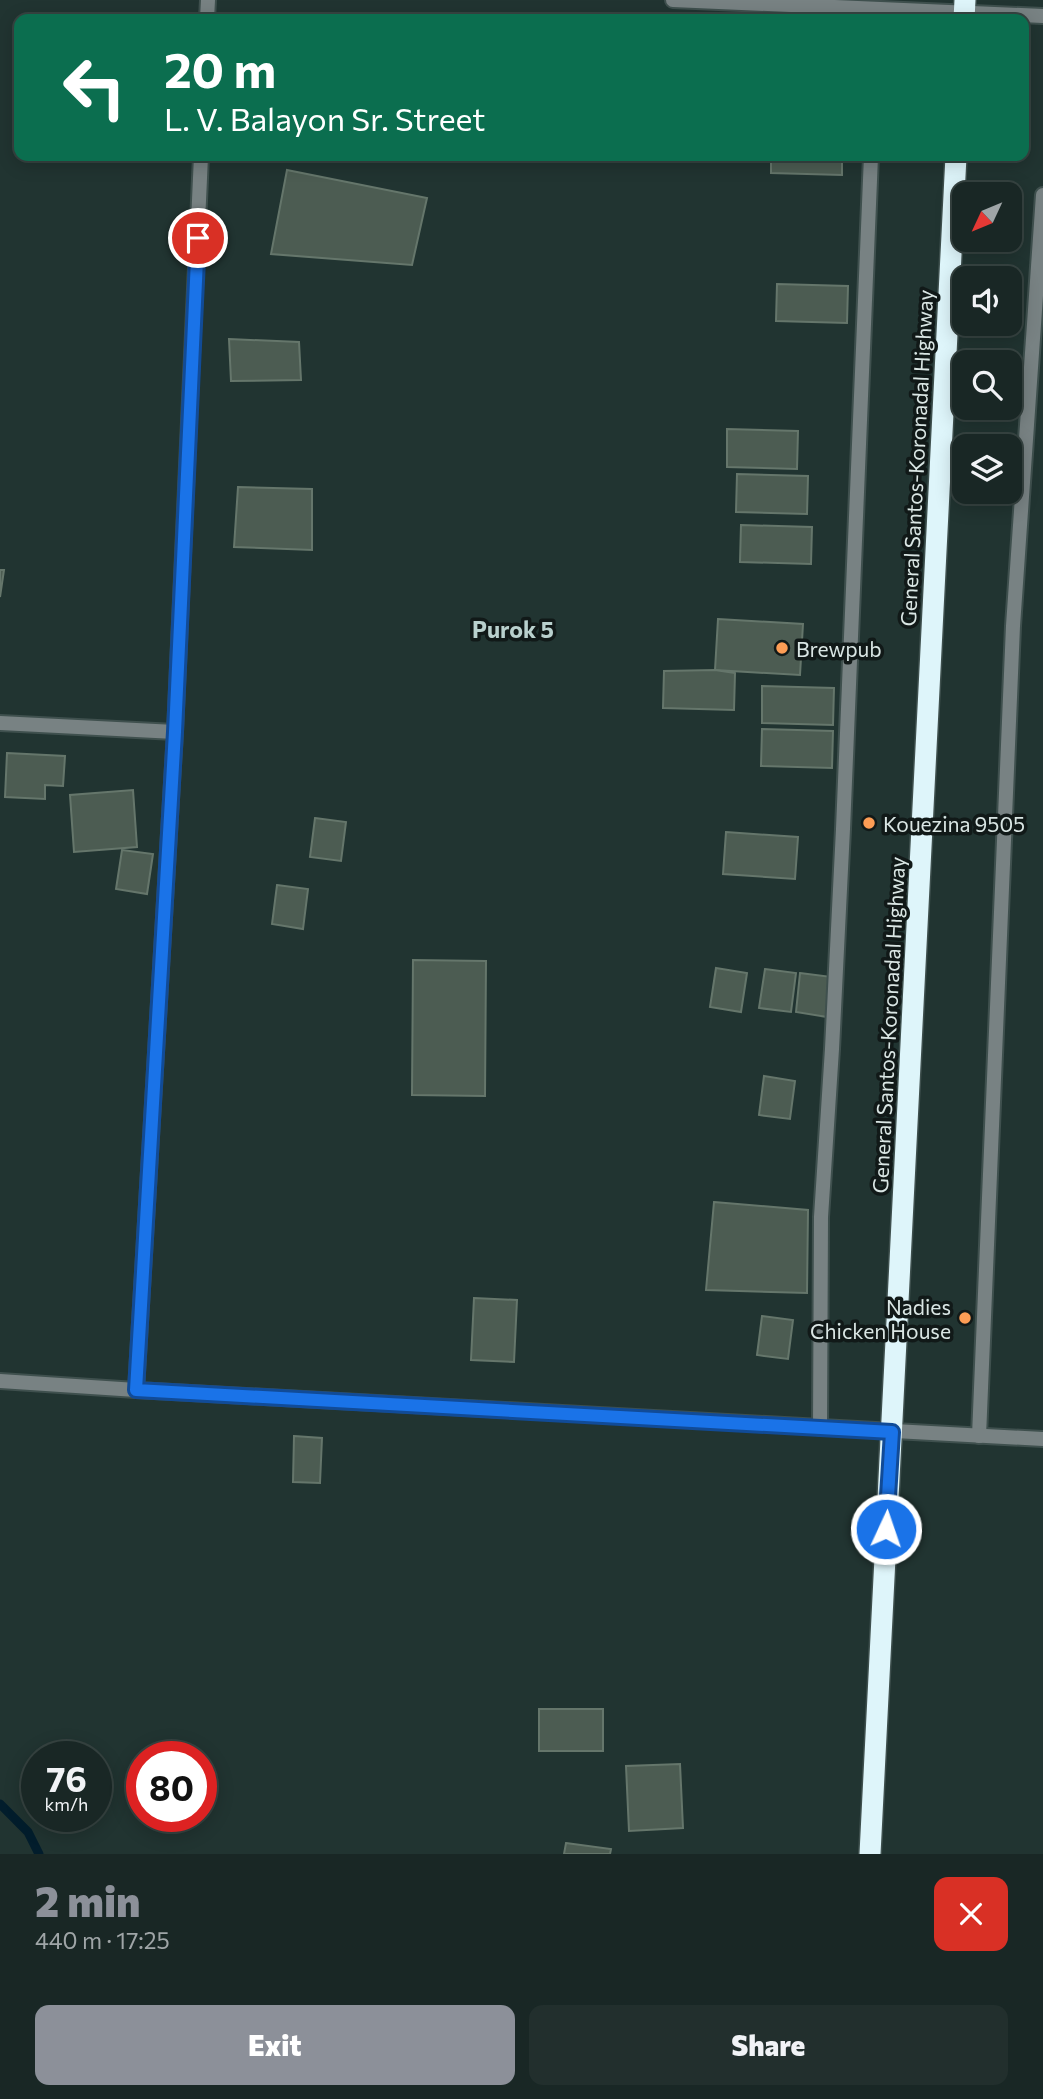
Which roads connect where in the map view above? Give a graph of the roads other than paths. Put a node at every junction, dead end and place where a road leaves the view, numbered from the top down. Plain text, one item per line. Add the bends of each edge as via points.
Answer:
1 (673, 0) edge
2 (876, 9) edge
3 (965, 11) edge
4 (1012, 14) edge
5 (201, 161) edge
6 (872, 161) edge
7 (956, 161) edge
8 (1043, 195) edge
9 (0, 723) edge
10 (175, 732) junction
11 (0, 1381) edge
12 (136, 1390) junction
13 (820, 1428) junction
14 (892, 1432) junction
15 (979, 1436) junction
16 (1043, 1439) edge
17 (870, 1854) edge

1 - 2 street
2 - 3 street
3 - 4 street
5 - 10 street
6 - 13 street via 843,842 821,1217
7 - 14 highway, General Santos-Koronadal Highway
8 - 15 street via 1013,626
9 - 10 street
10 - 12 street
11 - 12 street
12 - 13 street
13 - 14 street
14 - 15 street
14 - 17 highway, General Santos-Koronadal Highway
15 - 16 street

